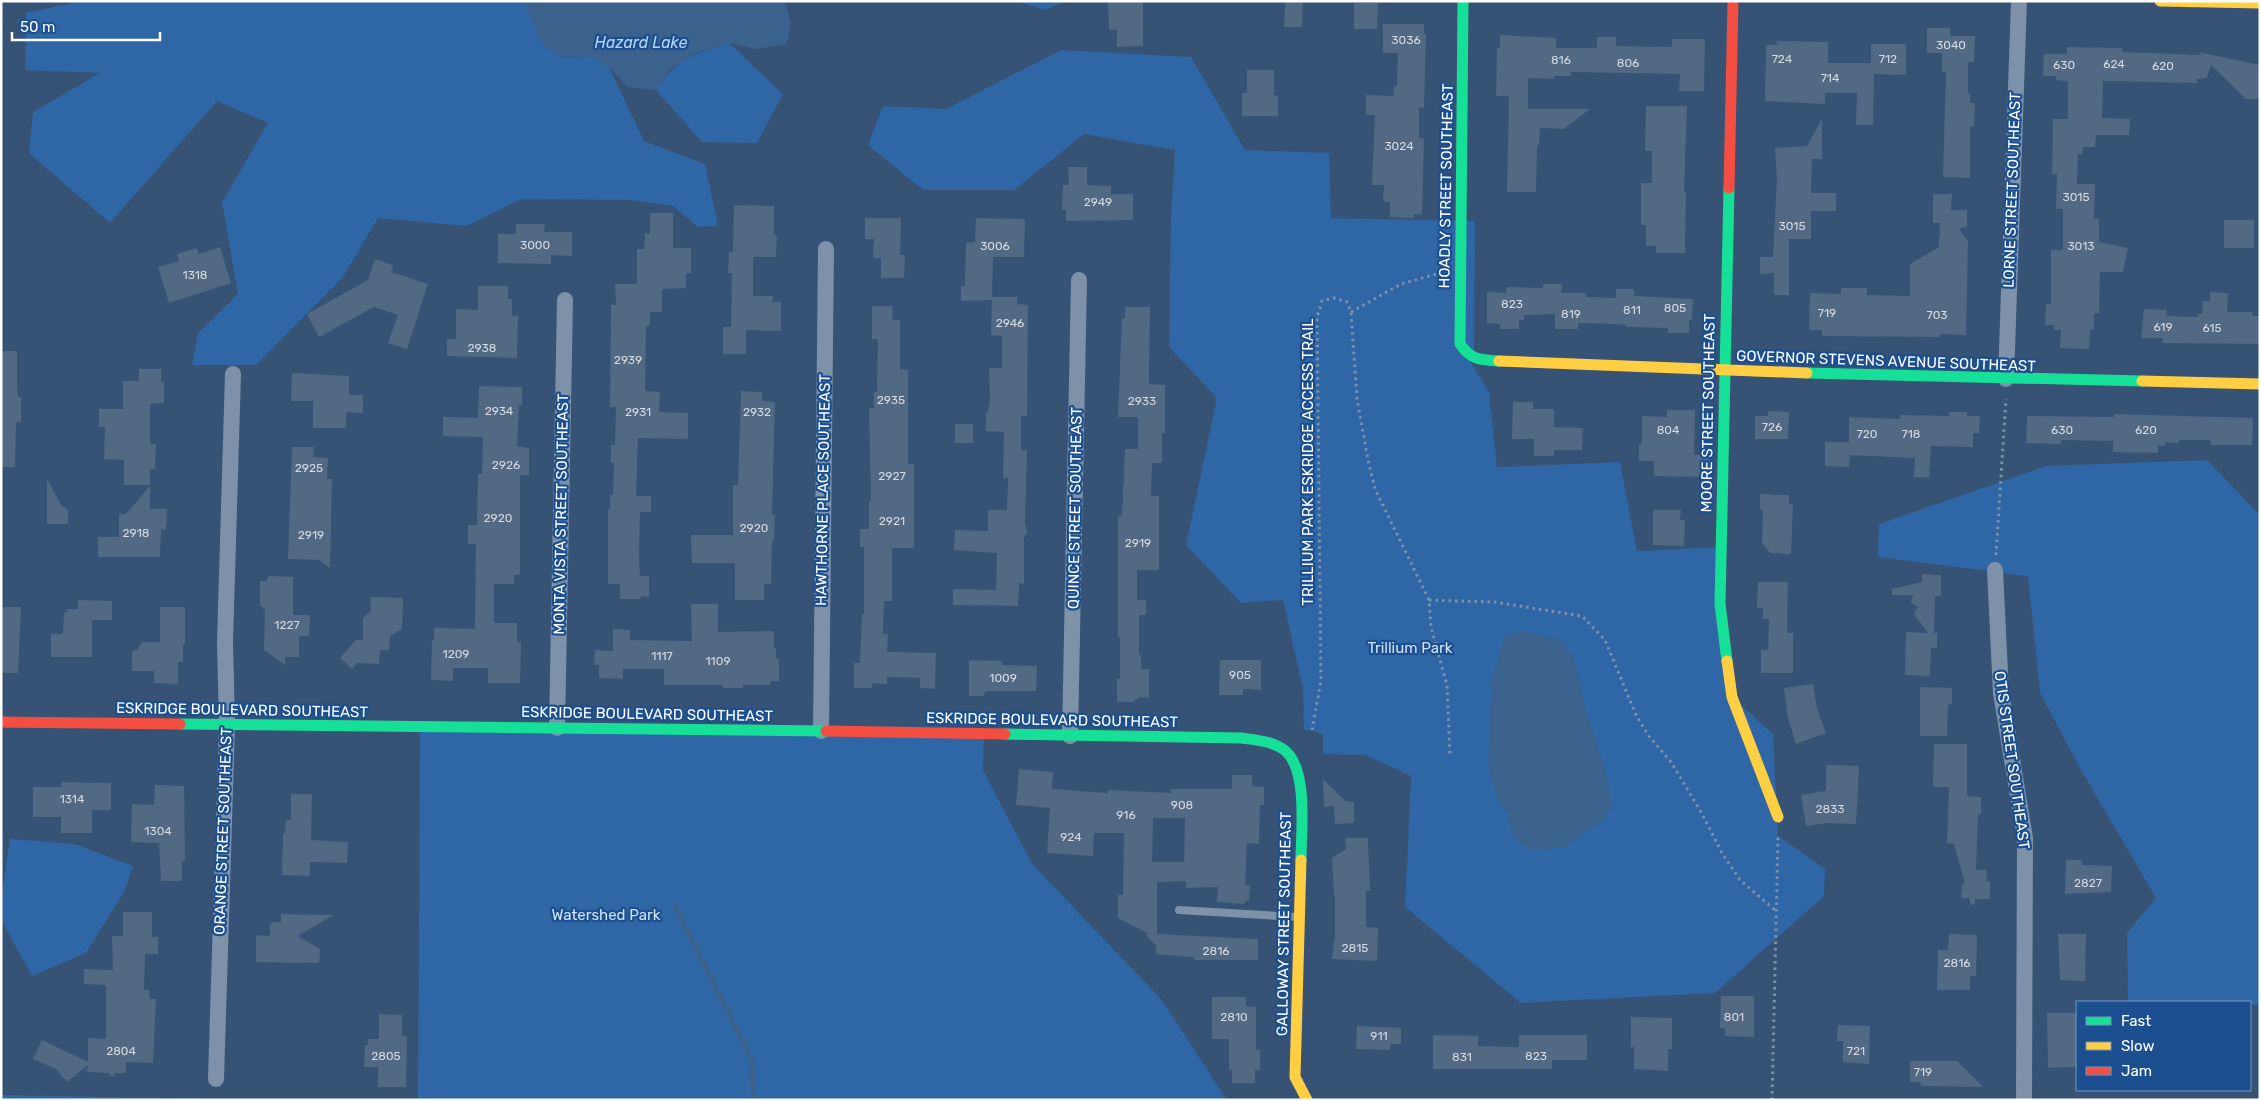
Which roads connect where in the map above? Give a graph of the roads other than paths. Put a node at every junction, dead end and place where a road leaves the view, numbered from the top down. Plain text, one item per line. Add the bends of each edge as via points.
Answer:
1 (1463, 1) edge
2 (1733, 1) edge
3 (2018, 1) edge
4 (2160, 1) edge
5 (2260, 3) edge
6 (826, 249) dead end
7 (1079, 280) dead end
8 (565, 300) dead end
9 (1481, 360) joint
10 (1724, 371) junction
11 (233, 374) dead end
12 (2260, 384) edge
13 (2006, 387) junction
14 (1995, 570) road end
15 (1, 722) edge
16 (227, 725) junction
17 (557, 728) junction
18 (821, 731) junction
19 (1070, 736) junction
20 (1289, 753) joint
21 (1778, 817) road end
22 (1179, 910) dead end
23 (1299, 917) junction
24 (216, 1079) dead end
25 (1305, 1098) edge
26 (2024, 1100) edge

1 - 9 street, HOADLY STREET SOUTHEAST via 1460,344 1467,354
2 - 10 street, MOORE STREET SOUTHEAST
3 - 13 street, LORNE STREET SOUTHEAST
4 - 5 street
6 - 18 street, HAWTHORNE PLACE SOUTHEAST
7 - 19 street, QUINCE STREET SOUTHEAST
8 - 17 street, MONTA VISTA STREET SOUTHEAST
9 - 10 street, GOVERNOR STEVENS AVENUE SOUTHEAST
10 - 13 street, GOVERNOR STEVENS AVENUE SOUTHEAST
10 - 21 street, MOORE STREET SOUTHEAST via 1720,604 1730,687
11 - 16 street, ORANGE STREET SOUTHEAST via 225,642
12 - 13 street, GOVERNOR STEVENS AVENUE SOUTHEAST
14 - 26 street, OTIS STREET SOUTHEAST via 2001,694 2025,838
15 - 16 street, ESKRIDGE BOULEVARD SOUTHEAST
16 - 17 street, ESKRIDGE BOULEVARD SOUTHEAST
16 - 24 street, ORANGE STREET SOUTHEAST
17 - 18 street, ESKRIDGE BOULEVARD SOUTHEAST
18 - 19 street, ESKRIDGE BOULEVARD SOUTHEAST
19 - 20 street, ESKRIDGE BOULEVARD SOUTHEAST via 1242,738 1276,744
20 - 23 street, GALLOWAY STREET SOUTHEAST via 1296,763 1302,806
22 - 23 lane
23 - 25 street, GALLOWAY STREET SOUTHEAST via 1295,1077

